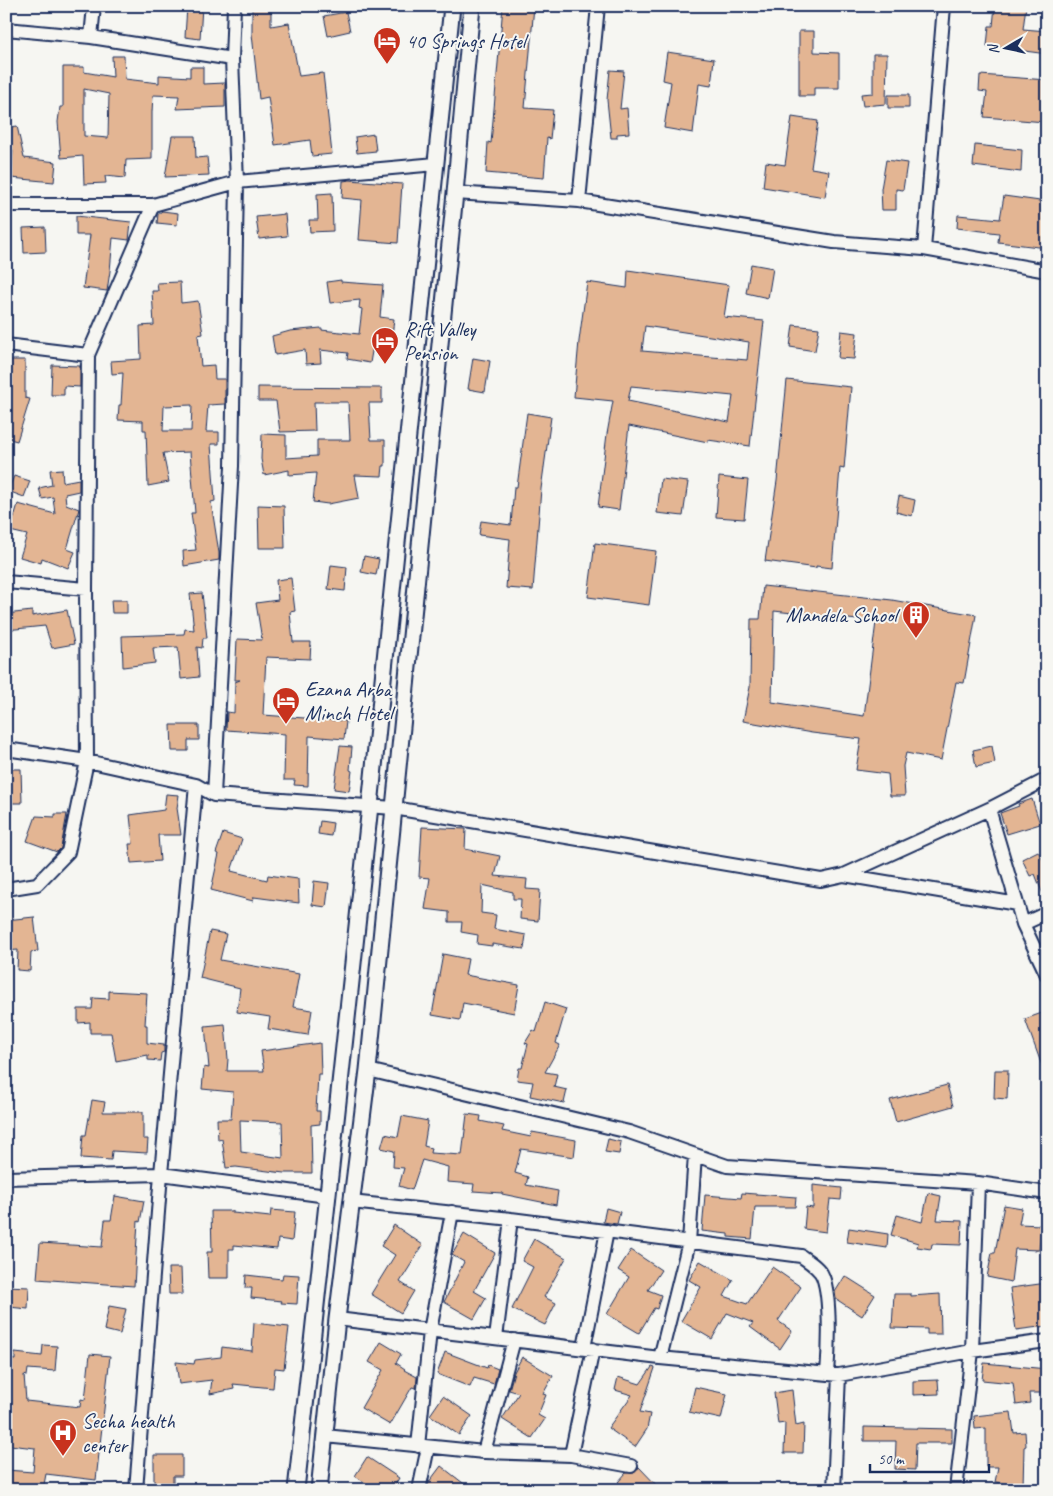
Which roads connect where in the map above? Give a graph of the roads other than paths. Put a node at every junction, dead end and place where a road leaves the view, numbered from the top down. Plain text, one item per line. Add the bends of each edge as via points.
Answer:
1 (94, 6) edge
2 (234, 6) edge
3 (452, 6) edge
4 (472, 6) edge
5 (598, 6) edge
6 (944, 6) edge
7 (7, 32) edge
8 (91, 37) junction
9 (232, 59) junction
10 (436, 164) junction
11 (236, 182) junction
12 (455, 193) junction
13 (580, 201) junction
14 (6, 205) edge
15 (153, 205) junction
16 (924, 249) junction
17 (1047, 271) edge
18 (6, 345) edge
19 (88, 355) junction
20 (6, 582) edge
21 (86, 589) junction
22 (6, 749) edge
23 (87, 761) junction
24 (1047, 779) edge
25 (196, 785) junction
26 (214, 795) junction
27 (370, 806) junction
28 (394, 808) junction
29 (989, 809) junction
30 (844, 875) junction
31 (6, 889) edge
32 (1017, 904) junction
33 (1047, 913) edge
34 (1024, 924) junction
35 (1047, 975) edge
36 (368, 1070) junction
37 (695, 1156) junction
38 (161, 1174) junction
39 (6, 1178) edge
40 (978, 1183) junction
41 (1047, 1193) edge
42 (327, 1196) junction
43 (351, 1202) junction
44 (452, 1212) junction
45 (511, 1219) junction
46 (607, 1231) junction
47 (689, 1242) junction
48 (336, 1319) junction
49 (430, 1331) junction
50 (496, 1338) junction
51 (514, 1340) junction
52 (1047, 1341) edge
53 (589, 1349) junction
54 (972, 1351) junction
55 (660, 1358) junction
56 (833, 1374) junction
57 (325, 1436) junction
58 (423, 1447) junction
59 (484, 1452) junction
60 (571, 1455) junction
61 (631, 1466) dead end
62 (136, 1490) edge
63 (296, 1490) edge
64 (319, 1490) edge
65 (419, 1490) edge
66 (834, 1490) edge
67 (956, 1490) edge

1 - 8 street
2 - 9 street
3 - 10 street
4 - 12 street
5 - 13 street
6 - 16 street
7 - 8 street
8 - 9 street
9 - 11 street
10 - 11 street
10 - 27 street
11 - 15 street
11 - 26 street via 232,466
12 - 13 street
12 - 28 street
13 - 16 street via 834,242
14 - 15 street
15 - 19 street
16 - 17 street
18 - 19 street
19 - 21 street
20 - 21 street
21 - 23 street
22 - 23 street
23 - 25 street
23 - 31 street via 68,852 37,884
24 - 29 street
25 - 26 street
25 - 38 street
26 - 27 street
27 - 28 street
27 - 42 street
28 - 30 street via 821,880
28 - 36 street
29 - 30 street
29 - 32 street
30 - 32 street
32 - 34 street
33 - 34 street
34 - 35 street
36 - 37 street via 629,1132
36 - 43 street
37 - 40 street via 727,1166
37 - 47 street
38 - 39 street
38 - 42 street
38 - 62 street
40 - 41 street
40 - 54 street
42 - 63 street
43 - 44 street
43 - 48 street
44 - 45 street
44 - 49 street
45 - 46 street
45 - 50 street
46 - 47 street
46 - 53 street
47 - 55 street
47 - 56 street via 801,1256 811,1262 823,1276
48 - 49 street
48 - 57 street
49 - 50 street
49 - 58 street
50 - 51 street
51 - 53 street
51 - 59 street
52 - 54 street
53 - 55 street
53 - 60 street
54 - 56 street
54 - 67 street
55 - 56 street
56 - 66 street
57 - 58 street
57 - 64 street
58 - 59 street
58 - 65 street
59 - 60 street
60 - 61 street

